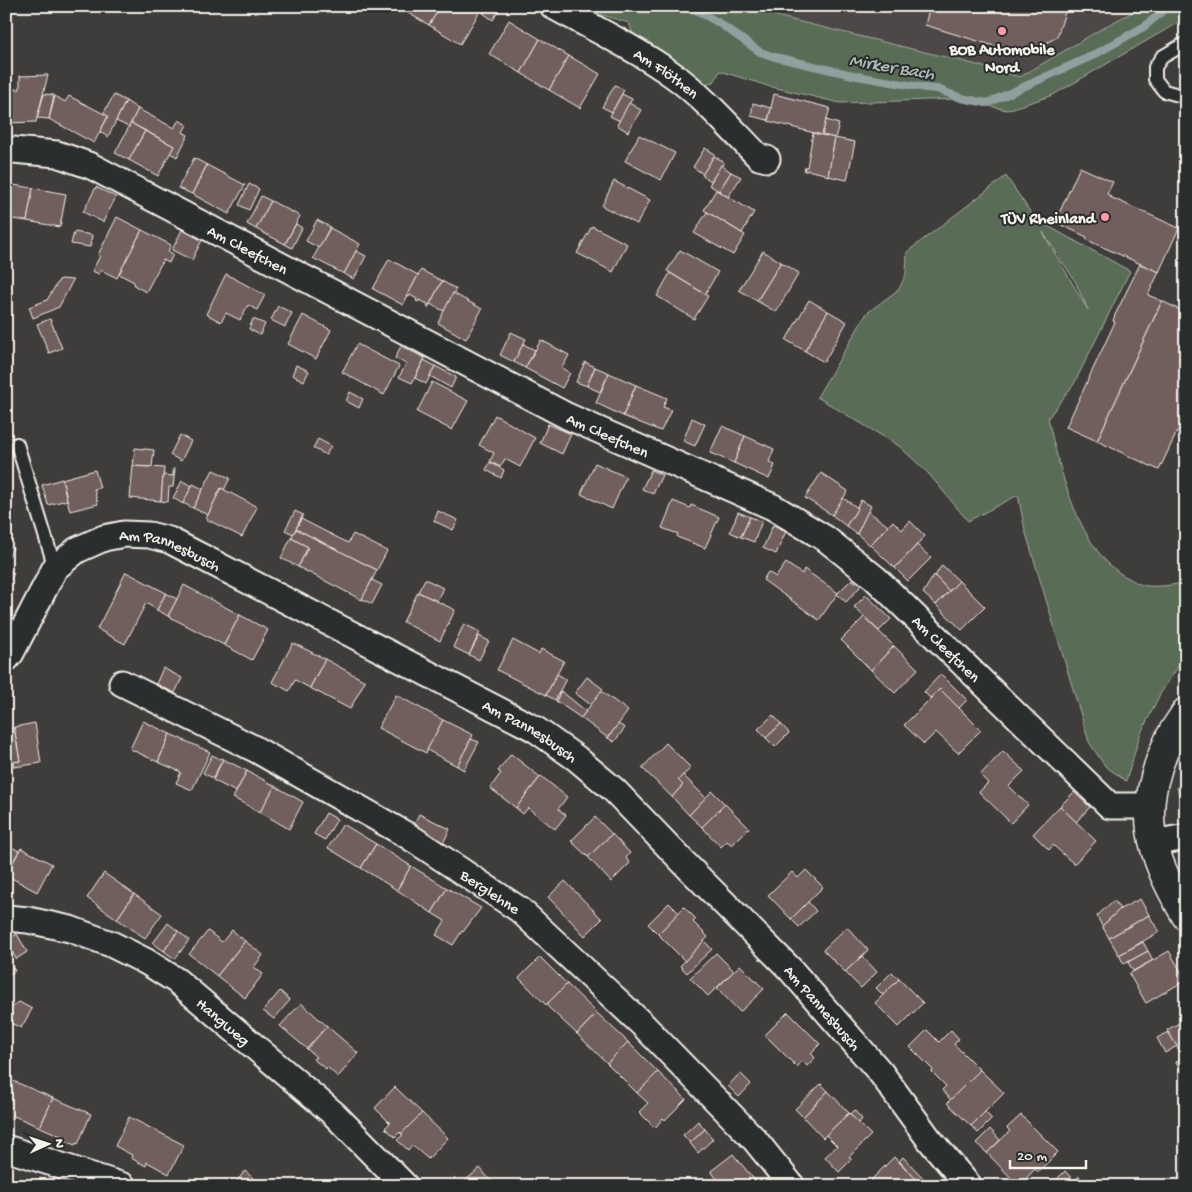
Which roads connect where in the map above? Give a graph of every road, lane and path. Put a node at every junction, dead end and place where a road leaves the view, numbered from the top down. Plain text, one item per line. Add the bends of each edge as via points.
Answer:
1 (553, 6) edge
2 (1186, 43) edge
3 (1186, 97) edge
4 (6, 151) edge
5 (767, 159) dead end
6 (17, 444) dead end
7 (55, 568) junction
8 (6, 659) edge
9 (122, 683) dead end
10 (1186, 712) edge
11 (1149, 806) junction
12 (1186, 837) edge
13 (1153, 843) junction
14 (1186, 916) edge
15 (6, 918) edge
16 (6, 1148) edge
17 (69, 1178) edge
18 (123, 1186) edge
19 (405, 1186) edge
20 (792, 1186) edge
21 (969, 1186) edge

1 - 5 street, Am Flöthen via 637,51 674,76 759,157
2 - 3 lane via 1162,57 1155,67 1155,79 1164,91
4 - 11 street, Am Cleefchen via 57,154 91,166 568,416 773,507 826,539 875,578 1110,806
6 - 7 lane
7 - 8 street, Am Pannesbusch
7 - 21 street, Am Pannesbusch via 78,550 104,538 124,534 169,540 535,729 614,790 790,970 881,1073 929,1139
9 - 20 street, Berglehne via 255,749 410,837 520,910 643,1025 755,1140
10 - 11 street via 1168,741 1151,788
11 - 13 street
12 - 13 street
13 - 14 street via 1160,867
15 - 19 street, Hangweg via 87,935 147,962 177,981 334,1114
16 - 17 street
17 - 18 street

